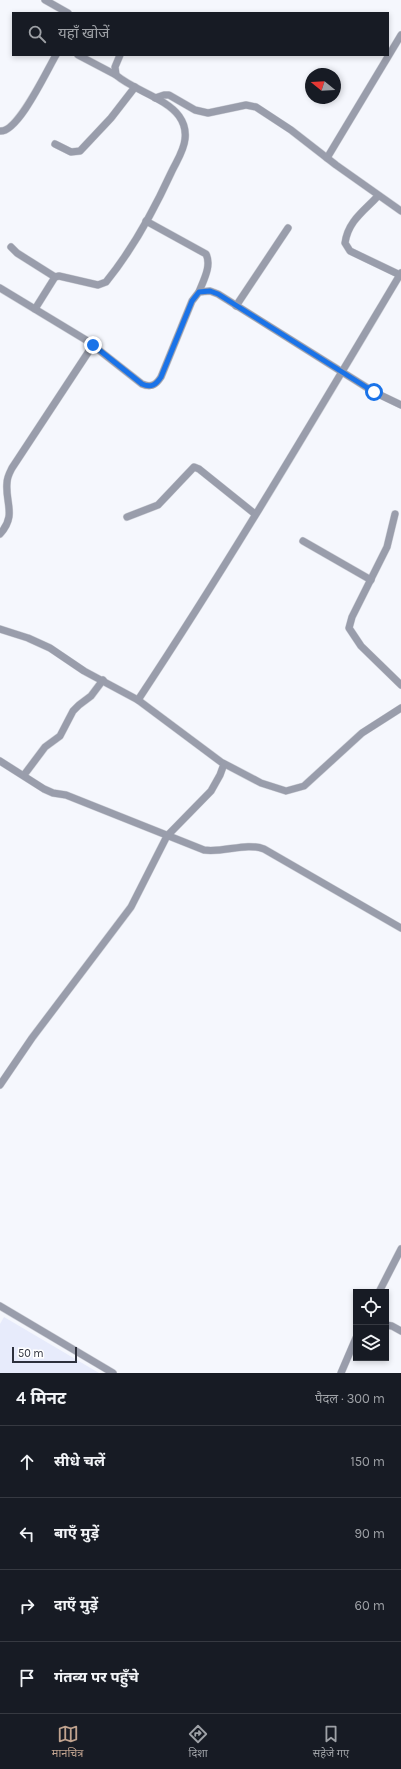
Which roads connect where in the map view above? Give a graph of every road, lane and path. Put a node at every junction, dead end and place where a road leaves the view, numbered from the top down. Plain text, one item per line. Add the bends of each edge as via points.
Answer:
1 (45, 0) edge
2 (66, 12) edge
3 (401, 35) edge
4 (389, 55) edge
5 (55, 56) edge
6 (80, 56) edge
7 (120, 56) edge
8 (388, 56) edge
9 (116, 74) junction
10 (135, 86) junction
11 (155, 98) junction
12 (0, 131) edge
13 (55, 144) dead end
14 (327, 158) junction
15 (378, 196) junction
16 (401, 211) edge
17 (146, 221) junction
18 (288, 228) dead end
19 (11, 247) dead end
20 (401, 274) edge
21 (55, 277) junction
22 (0, 288) edge
23 (199, 292) junction
24 (236, 306) junction
25 (35, 309) junction
26 (93, 345) junction
27 (342, 372) junction
28 (401, 405) edge
29 (4, 490) edge
30 (255, 514) junction
31 (394, 514) dead end
32 (127, 517) dead end
33 (0, 534) edge
34 (303, 541) dead end
35 (371, 580) junction
36 (0, 629) edge
37 (103, 680) junction
38 (401, 685) edge
39 (138, 700) junction
40 (401, 708) edge
41 (0, 761) edge
42 (224, 764) junction
43 (24, 775) junction
44 (166, 836) junction
45 (401, 928) edge
46 (0, 1085) edge
47 (401, 1250) edge
48 (381, 1289) edge
49 (0, 1306) edge
50 (389, 1326) edge
51 (401, 1332) edge
52 (353, 1345) edge
53 (113, 1373) edge
54 (341, 1373) edge

1 - 2 street
3 - 4 street
5 - 12 street via 22,115 8,129
6 - 9 street
7 - 9 street via 115,67
8 - 14 street
9 - 10 street
10 - 11 street
10 - 13 street via 111,118 80,151 71,152
11 - 14 street via 164,94 174,96 195,110 208,113 246,105 256,107
11 - 17 street via 179,116 185,139 168,180
14 - 15 street
15 - 16 street
15 - 20 street via 352,222 345,243 350,251
17 - 21 street via 106,282 98,285
17 - 23 street via 206,254 208,268
18 - 24 street
19 - 21 street
20 - 27 street
21 - 25 street
22 - 25 street
23 - 24 street via 210,291
23 - 26 street via 192,301 161,377 155,384 142,384
24 - 27 street
25 - 26 street
26 - 29 street via 12,468
27 - 28 street
27 - 30 street
29 - 33 street via 9,508 8,522
30 - 32 street via 194,467 158,505
30 - 39 street
31 - 35 street via 387,547
34 - 35 street
35 - 38 street via 349,628 361,646
36 - 37 street via 41,643 84,671
37 - 39 street
37 - 43 street via 91,696 73,711 60,736 45,747
39 - 42 street
40 - 42 street via 362,733 304,786 296,790 286,792 277,789
41 - 43 street
42 - 44 street via 211,791
43 - 44 street via 53,793 66,795
44 - 45 street via 213,852 258,847
44 - 46 street via 132,907 32,1038
47 - 48 street
49 - 53 street
50 - 51 street
52 - 54 street

